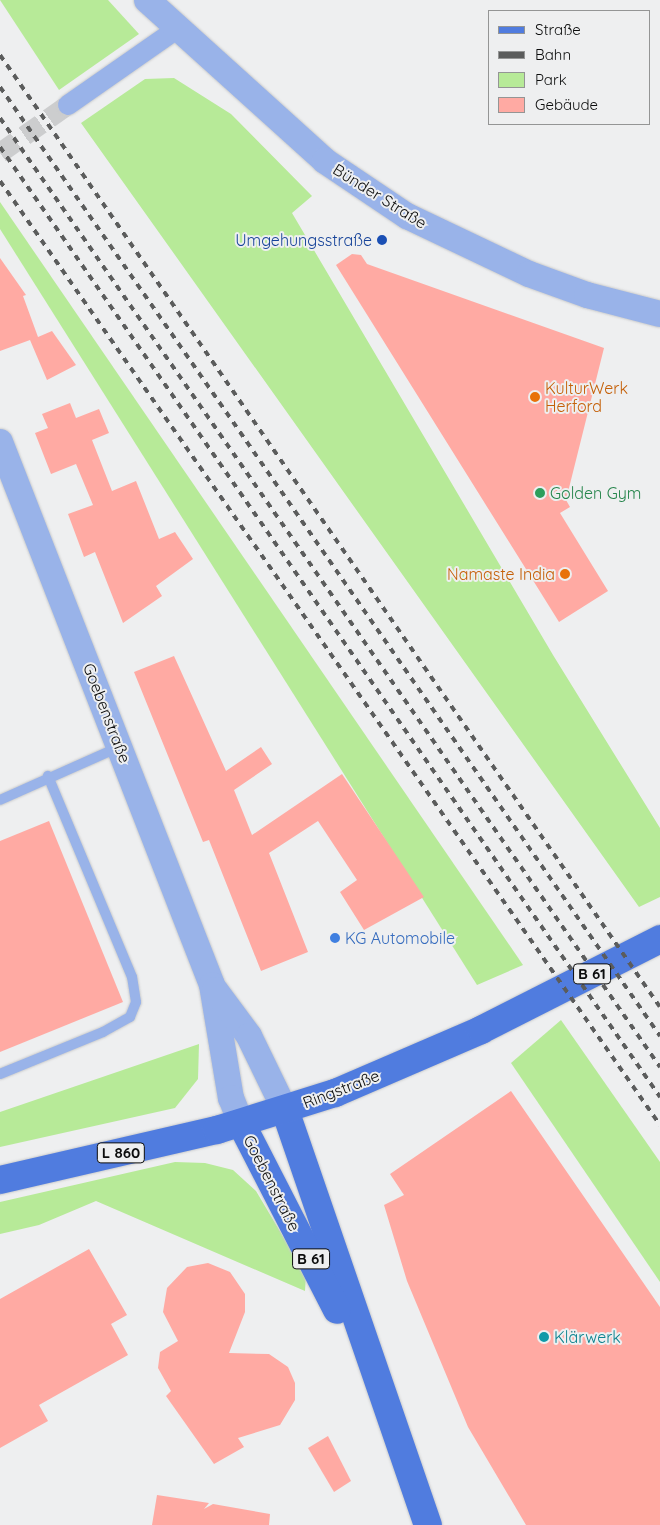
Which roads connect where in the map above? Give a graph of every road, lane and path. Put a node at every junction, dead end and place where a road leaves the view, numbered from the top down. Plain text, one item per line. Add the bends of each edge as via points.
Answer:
1 (147, 0) edge
2 (177, 29) junction
3 (68, 104) tunnel mouth
4 (660, 314) edge
5 (0, 442) edge
6 (120, 746) junction
7 (48, 776) junction
8 (0, 800) edge
9 (660, 939) edge
10 (212, 985) junction
11 (0, 1074) edge
12 (285, 1110) junction
13 (241, 1124) junction
14 (0, 1180) edge
15 (381, 1396) junction
16 (428, 1525) edge

1 - 2 street, Bünder Straße
2 - 3 street
2 - 4 street, Bünder Straße via 325,161 407,216 529,274 587,295
5 - 6 street, Goebenstraße
6 - 7 lane
6 - 10 street, Goebenstraße
7 - 8 lane
7 - 11 lane via 132,978 136,1002 130,1017 103,1032
9 - 12 main road, Ringstraße / B 61 via 481,1030
10 - 12 street, Goebenstraße via 249,1036
10 - 13 street, Goebenstraße via 231,1098
12 - 13 main road, Ringstraße / L 860
12 - 15 main road, Goebenstraße / B 61
13 - 14 main road, Ringstraße / L 860
13 - 15 main road, Goebenstraße / B 61
15 - 16 main road, Goebenstraße / B 61

